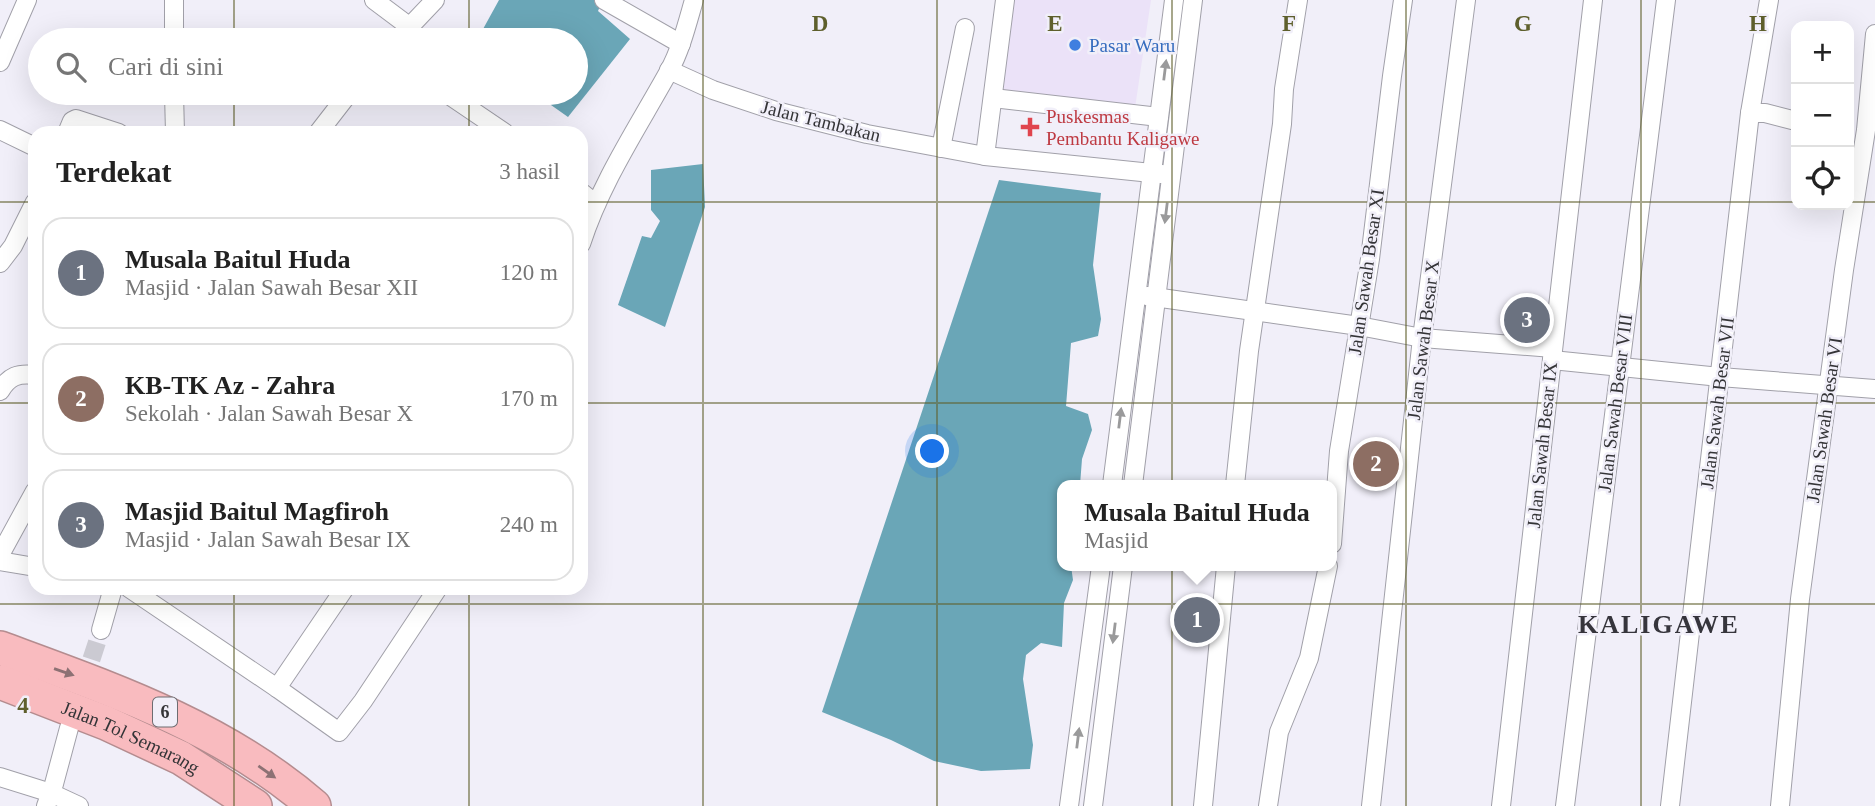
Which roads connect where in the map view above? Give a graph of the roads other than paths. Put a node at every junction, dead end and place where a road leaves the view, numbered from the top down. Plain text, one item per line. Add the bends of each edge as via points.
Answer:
1 (27, 0) edge
2 (174, 0) edge
3 (374, 0) edge
4 (435, 0) edge
5 (604, 0) edge
6 (694, 0) edge
7 (1005, 0) edge
8 (1174, 0) edge
9 (1194, 0) edge
10 (1298, 0) edge
11 (1403, 0) edge
12 (1465, 0) edge
13 (1593, 0) edge
14 (1666, 0) edge
15 (1769, 0) edge
16 (174, 28) edge
17 (399, 28) edge
18 (409, 28) edge
19 (965, 28) dead end
20 (1875, 34) edge
21 (681, 44) junction
22 (0, 62) edge
23 (669, 70) junction
24 (993, 98) junction
25 (174, 105) edge
26 (340, 105) edge
27 (464, 105) edge
28 (1750, 113) junction
29 (1159, 117) junction
30 (1791, 120) edge
31 (70, 126) edge
32 (98, 126) edge
33 (175, 126) edge
34 (323, 126) edge
35 (495, 126) edge
36 (0, 130) edge
37 (1863, 130) edge
38 (28, 143) edge
39 (941, 148) junction
40 (985, 156) junction
41 (1152, 172) junction
42 (1171, 175) junction
43 (588, 198) edge
44 (596, 204) junction
45 (28, 216) edge
46 (588, 225) edge
47 (0, 263) edge
48 (1137, 294) junction
49 (1156, 297) junction
50 (1255, 310) junction
51 (1359, 326) junction
52 (1422, 338) junction
53 (1552, 354) junction
54 (1620, 366) junction
55 (28, 375) edge
56 (1720, 377) junction
57 (1829, 384) junction
58 (1875, 389) edge
59 (0, 391) edge
60 (1113, 480) edge
61 (1134, 480) edge
62 (1236, 480) edge
63 (1337, 480) edge
64 (28, 504) edge
65 (0, 555) edge
66 (0, 561) edge
67 (28, 566) edge
68 (1100, 571) edge
69 (1121, 571) edge
70 (1226, 571) edge
71 (1327, 571) edge
72 (111, 595) edge
73 (139, 595) edge
74 (340, 595) edge
75 (433, 595) edge
76 (101, 630) tunnel mouth
77 (0, 648) edge
78 (0, 682) edge
79 (277, 688) junction
80 (69, 729) dead end
81 (0, 777) edge
82 (51, 794) edge
83 (79, 806) edge
84 (255, 806) edge
85 (314, 806) edge
86 (1069, 806) edge
87 (1093, 806) edge
88 (1203, 806) edge
89 (1268, 806) edge
90 (1371, 806) edge
91 (1501, 806) edge
92 (1564, 806) edge
93 (1670, 806) edge
94 (1780, 806) edge

1 - 22 street
2 - 16 street
3 - 17 street
4 - 18 street
5 - 21 street
6 - 21 street
7 - 24 street
29 -> 8 street
9 - 42 street
10 - 50 street
11 - 51 street, Jalan Sawah Besar XI
12 - 52 street, Jalan Sawah Besar X
13 - 53 street, Jalan Sawah Besar IX
14 - 54 street, Jalan Sawah Besar VIII
15 - 28 street, Jalan Sawah Besar VII
19 - 39 street
20 - 37 street, Jalan Sawah Besar VI
21 - 23 street
23 - 39 street, Jalan Tambakan via 776,111
23 - 44 street
24 - 29 street
24 - 40 street
25 - 33 street
26 - 34 street
27 - 35 street
28 - 30 street
28 - 56 street, Jalan Sawah Besar VII
29 - 41 street
31 - 32 street via 76,119
36 - 38 street
37 - 57 street, Jalan Sawah Besar VI
39 - 40 street, Jalan Tambakan
40 - 41 street, Jalan Tambakan
41 - 42 street, Jalan Tambakan
41 - 48 street
42 -> 49 street
43 - 44 street
44 - 46 street
45 - 47 street
48 - 49 street
60 -> 48 street
49 - 50 street
49 - 61 street
50 - 51 street
50 - 62 street
51 - 52 street
51 - 63 street, Jalan Sawah Besar XI
52 - 53 street
52 - 90 street, Jalan Sawah Besar X
53 - 54 street
53 - 91 street, Jalan Sawah Besar IX
54 - 56 street
54 - 92 street, Jalan Sawah Besar VIII
55 - 59 street via 7,379
56 - 57 street
56 - 93 street, Jalan Sawah Besar VII
57 - 58 street
57 - 94 street, Jalan Sawah Besar VI via 1800,599
64 - 65 street
66 - 67 street
86 -> 68 street
69 -> 87 street
70 - 88 street
71 - 89 street via 1309,658 1279,732
72 - 76 street
73 - 79 street
74 - 79 street
75 - 79 street via 339,732
77 -> 85 highway, Jalan Tol Semarang / 6 via 150,705 239,752
78 - 84 highway, Jalan Tol Semarang / 6 via 181,758
80 - 82 street
81 - 82 street
82 - 83 street

